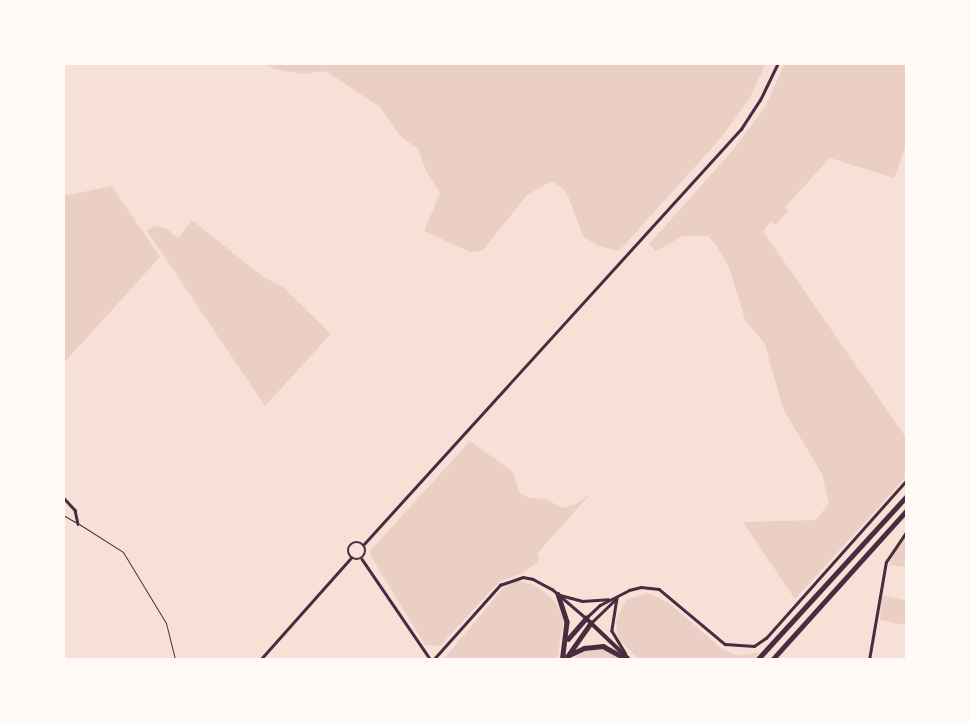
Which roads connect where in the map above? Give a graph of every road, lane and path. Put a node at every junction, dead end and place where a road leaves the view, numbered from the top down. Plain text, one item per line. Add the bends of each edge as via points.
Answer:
1 (778, 63) edge
2 (907, 480) edge
3 (907, 496) edge
4 (63, 497) edge
5 (907, 510) edge
6 (63, 516) edge
7 (78, 524) junction
8 (907, 531) edge
9 (364, 544) junction
10 (351, 558) junction
11 (362, 559) junction
12 (558, 594) junction
13 (618, 596) junction
14 (586, 618) junction
15 (591, 623) junction
16 (566, 643) junction
17 (565, 659) edge
18 (629, 659) edge
19 (175, 660) edge
20 (260, 660) edge
21 (432, 660) edge
22 (757, 660) edge
23 (772, 660) edge
24 (869, 660) edge

1 - 9 street via 741,129
2 - 13 street via 754,646 725,644 659,589 641,587
3 - 22 highway
4 - 7 street via 75,510
5 - 23 highway
6 - 7 lane
7 - 19 lane via 123,552 166,623
8 - 24 street via 887,562
9 - 10 street via 350,545
9 - 11 street
10 - 11 street
10 - 20 street
11 - 21 street
12 - 13 street via 591,601
12 - 14 street
12 - 16 highway via 567,622
12 - 21 street via 533,579 507,581
13 - 14 street
13 - 15 street
13 - 18 street via 612,631
14 - 15 street
14 - 16 highway
15 - 17 highway
15 - 18 street
16 - 17 highway
17 - 18 highway via 597,646

